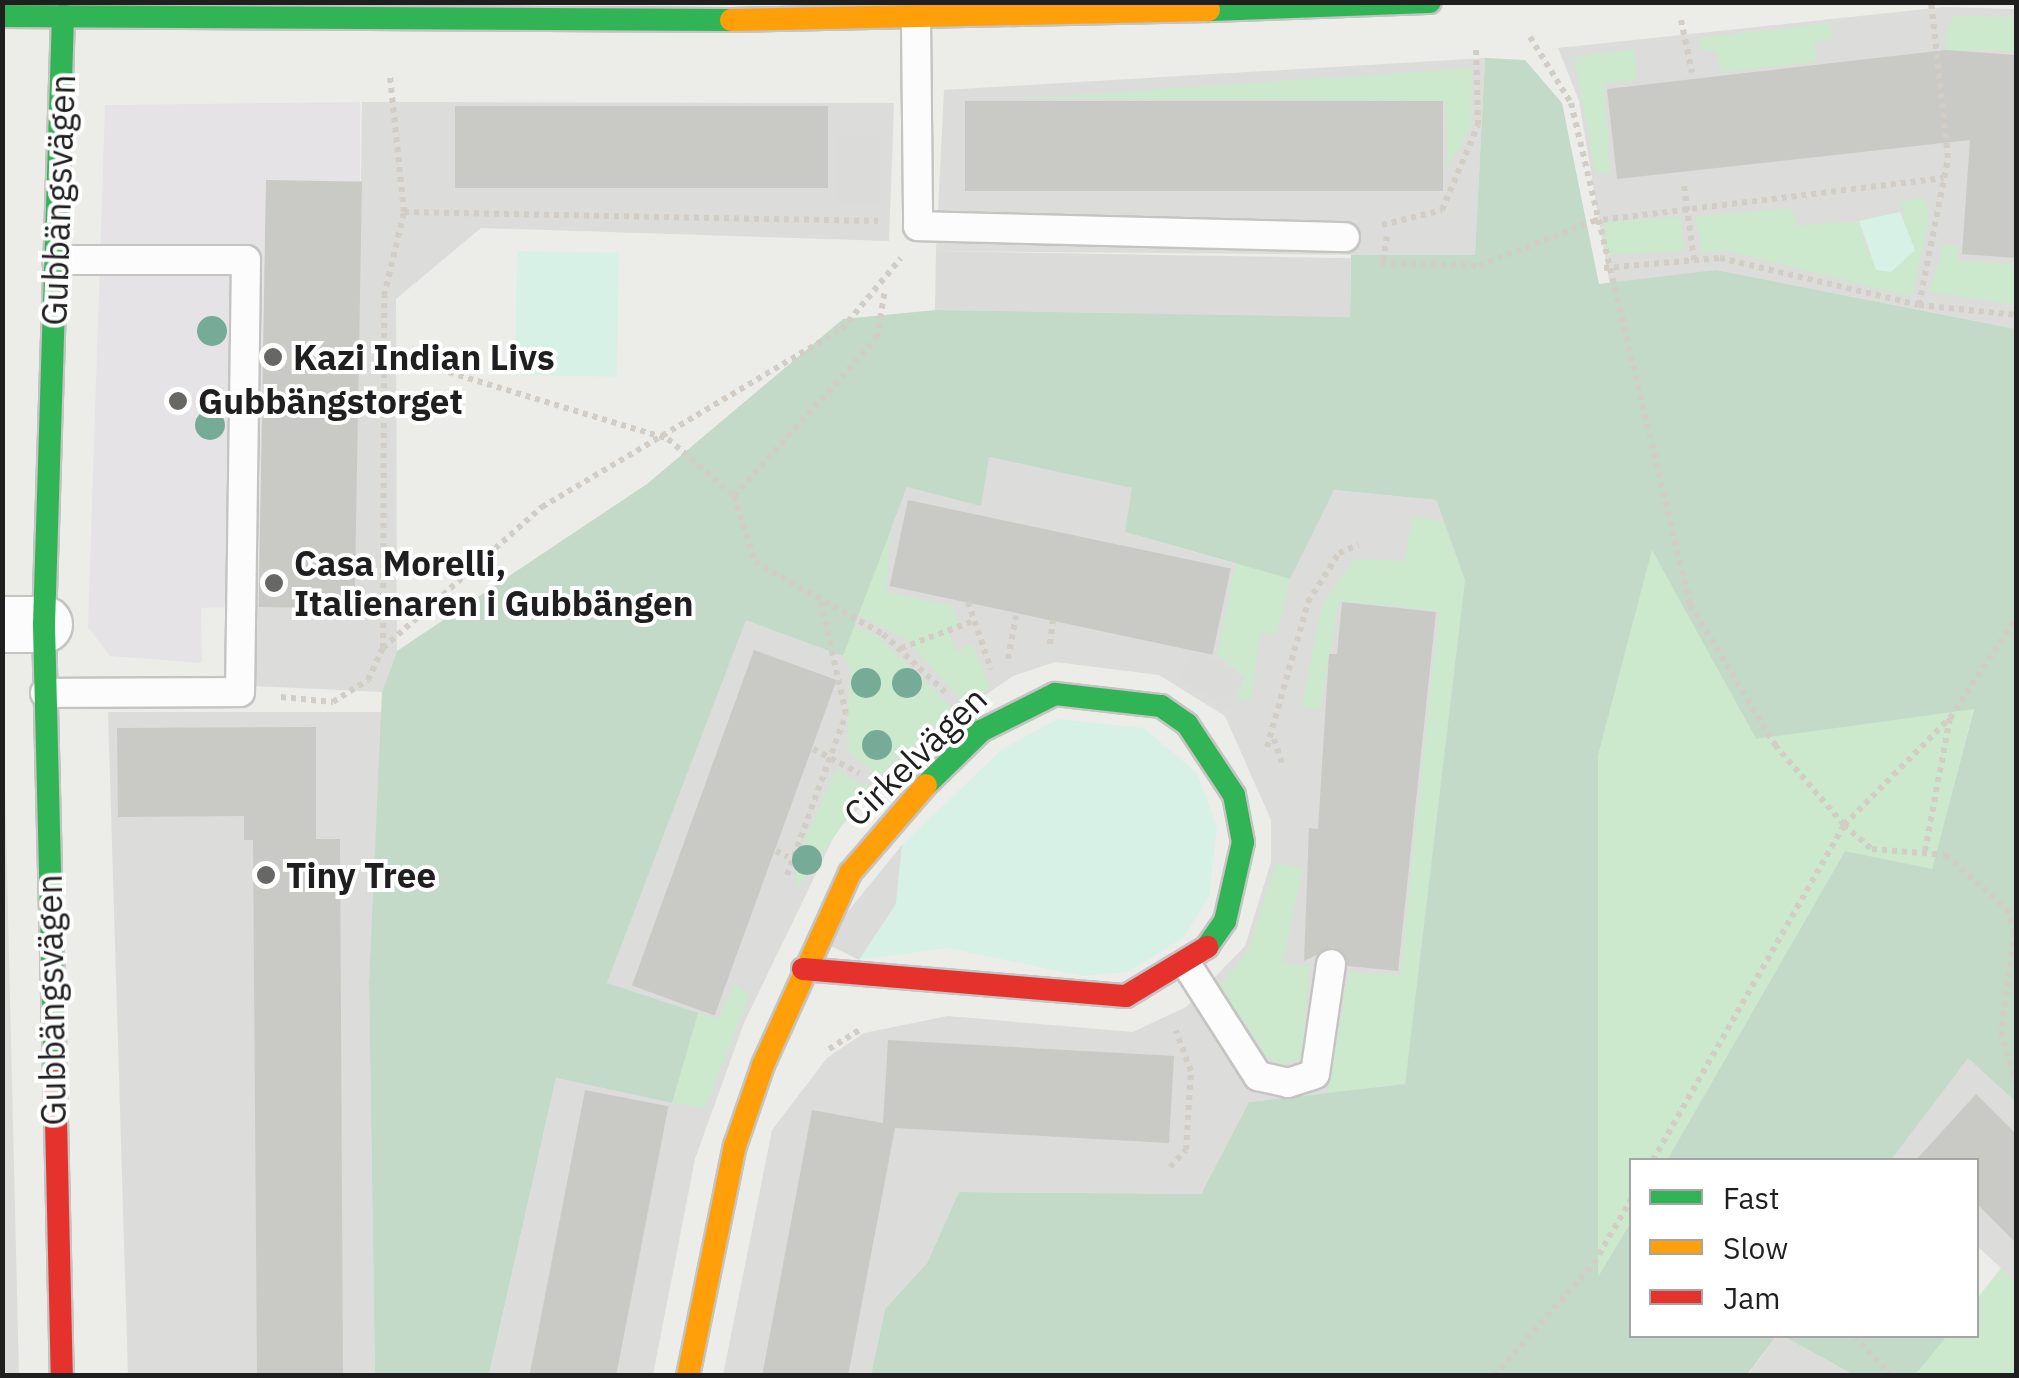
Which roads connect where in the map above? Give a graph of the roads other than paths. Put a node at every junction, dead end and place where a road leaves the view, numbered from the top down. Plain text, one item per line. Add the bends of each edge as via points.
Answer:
1 (1430, 2) edge
2 (63, 9) edge
3 (1209, 10) edge
4 (2, 16) edge
5 (916, 21) junction
6 (1345, 237) dead end
7 (57, 260) junction
8 (23, 624) edge
9 (45, 693) junction
10 (1332, 964) dead end
11 (803, 970) junction
12 (1195, 977) junction
13 (62, 1376) edge
14 (688, 1376) edge

1 - 3 street
2 - 4 street
2 - 5 street
2 - 7 street, Gubbängsvägen
3 - 5 street
5 - 6 lane via 918,226
7 - 8 street, Gubbängsvägen
7 - 9 lane via 246,260 240,692
8 - 9 street, Gubbängsvägen
9 - 13 street, Gubbängsvägen
10 - 12 lane via 1314,1074 1288,1083 1258,1076
11 - 12 street, Cirkelvägen via 1126,996
11 - 12 street, Cirkelvägen via 877,833 973,723 1017,706 1088,693 1160,706 1187,724 1234,795 1242,842 1226,922
11 - 14 street, Cirkelvägen via 735,1146

